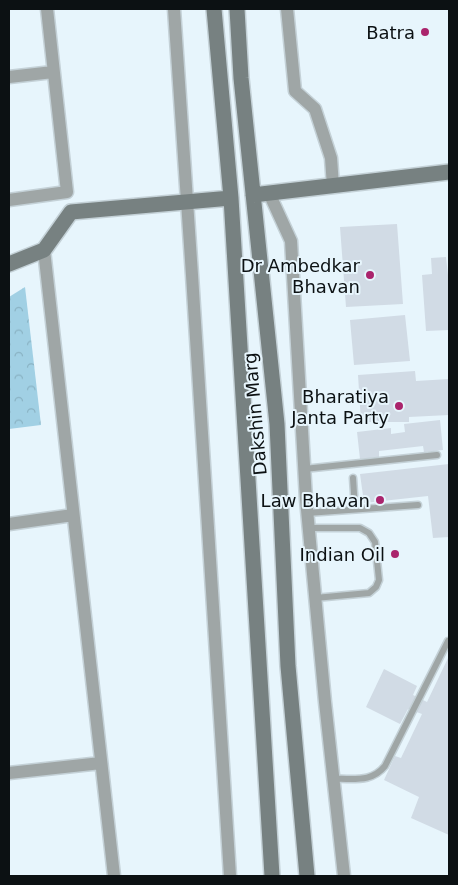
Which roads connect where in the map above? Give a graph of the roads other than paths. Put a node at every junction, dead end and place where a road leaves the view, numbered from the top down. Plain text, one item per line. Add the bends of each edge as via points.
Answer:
1 (47, 9) edge
2 (174, 9) edge
3 (214, 9) edge
4 (237, 9) edge
5 (287, 9) edge
6 (53, 72) junction
7 (9, 77) edge
8 (449, 172) edge
9 (333, 186) junction
10 (67, 192) junction
11 (269, 194) junction
12 (253, 196) junction
13 (231, 198) junction
14 (9, 200) edge
15 (187, 202) junction
16 (71, 212) junction
17 (44, 250) junction
18 (9, 264) edge
19 (437, 455) dead end
20 (304, 469) junction
21 (353, 478) dead end
22 (418, 505) dead end
23 (355, 509) junction
24 (307, 513) junction
25 (74, 516) junction
26 (9, 524) edge
27 (309, 528) junction
28 (316, 598) junction
29 (448, 641) edge
30 (101, 763) junction
31 (9, 772) edge
32 (334, 780) junction
33 (114, 876) edge
34 (230, 876) edge
35 (272, 876) edge
36 (307, 876) edge
37 (344, 876) edge

1 - 6 street
2 - 15 street
3 - 13 main road, Dakshin Marg
4 - 12 main road, Dakshin Marg
5 - 9 street via 294,91 315,109 331,158
6 - 7 street
6 - 10 street
8 - 9 main road
9 - 11 main road
10 - 14 street
10 - 16 street
11 - 12 main road
11 - 20 street via 291,241
12 - 36 main road, Dakshin Marg via 277,424 288,666
13 - 15 main road
13 - 35 main road, Dakshin Marg
15 - 16 main road
15 - 34 street
16 - 17 main road
17 - 18 main road
17 - 25 street
19 - 20 lane
20 - 24 street
21 - 23 lane
22 - 23 lane
23 - 24 lane
24 - 27 street
25 - 26 street
25 - 30 street
27 - 28 street
27 - 28 lane via 360,528 369,532 375,542 376,587 369,593
28 - 32 street
29 - 32 lane via 385,766 370,778
30 - 31 street
30 - 33 street
32 - 37 street

